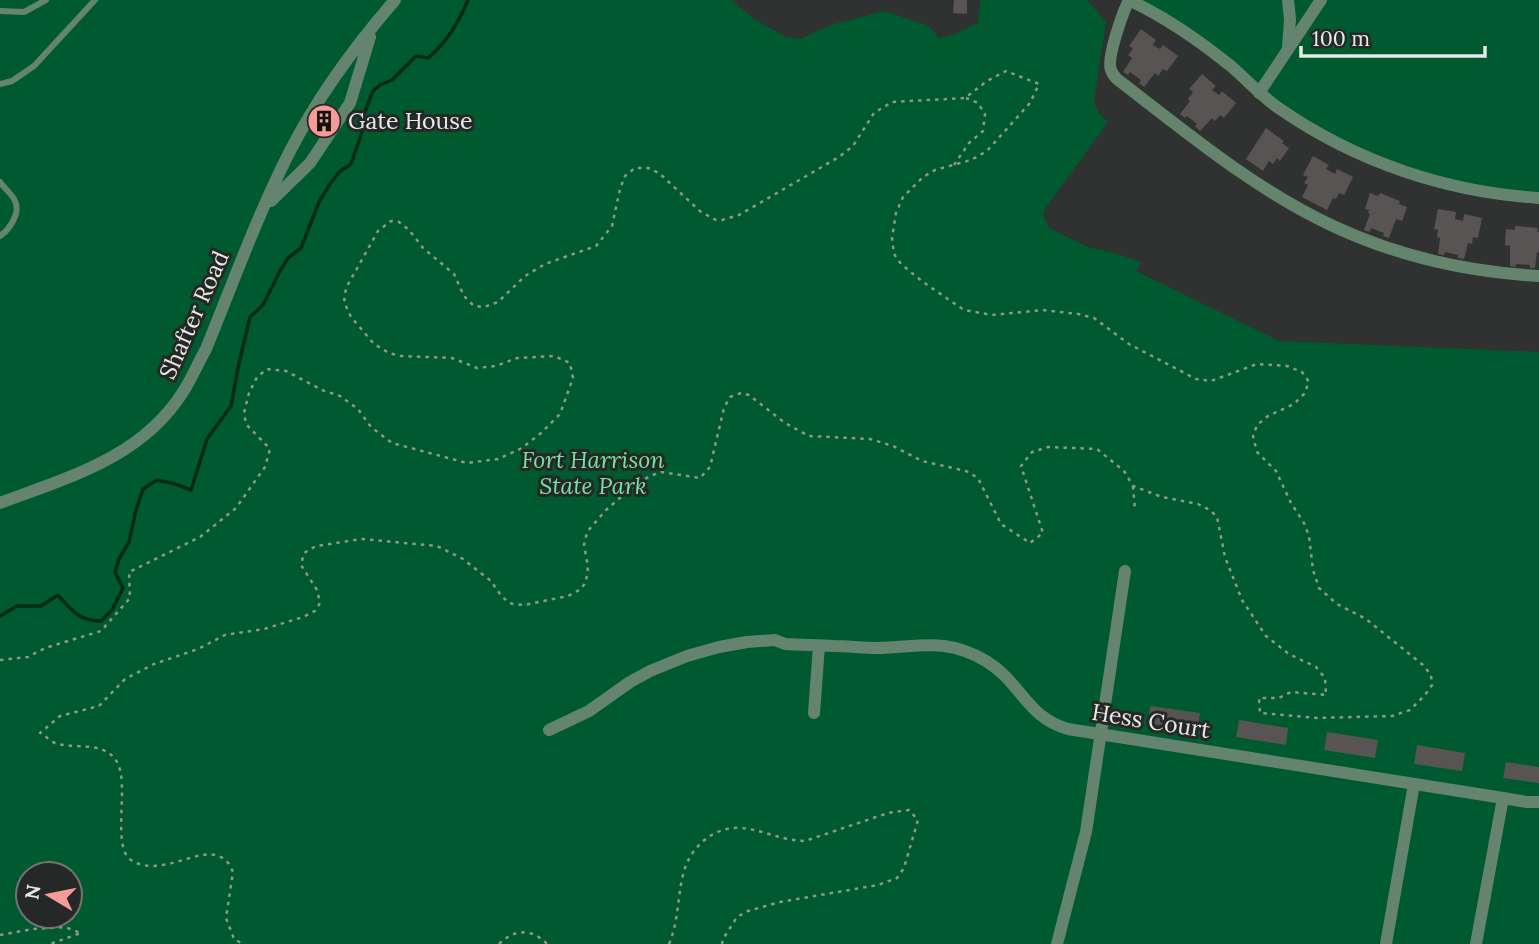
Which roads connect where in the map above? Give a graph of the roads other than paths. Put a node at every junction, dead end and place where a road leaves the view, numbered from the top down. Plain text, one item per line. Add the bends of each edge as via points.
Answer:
1 (46, 0) edge
2 (95, 0) edge
3 (395, 0) edge
4 (1129, 0) edge
5 (1289, 0) edge
6 (1321, 0) edge
7 (0, 11) edge
8 (373, 27) junction
9 (1288, 49) junction
10 (0, 84) edge
11 (1259, 93) junction
12 (0, 183) edge
13 (1539, 198) edge
14 (264, 209) junction
15 (0, 236) edge
16 (1539, 276) edge
17 (0, 503) edge
18 (1125, 571) dead end
19 (819, 646) junction
20 (814, 713) dead end
21 (548, 730) dead end
22 (1100, 734) junction
23 (1414, 784) junction
24 (1503, 798) junction
25 (1539, 802) edge
26 (1057, 944) edge
27 (1386, 944) edge
28 (1476, 944) edge

1 - 7 lane via 24,12
2 - 10 lane via 34,66
3 - 8 street, Shafter Road
4 - 11 street via 1185,31
4 - 16 street via 1114,44 1111,71 1224,160 1307,213 1364,239 1433,261
5 - 9 street
6 - 9 street
8 - 14 street, Shafter Road via 307,121
8 - 14 street, Shafter Road via 350,103 310,163
9 - 11 street
11 - 13 street via 1317,133 1389,167 1460,187
12 - 15 lane via 16,201 8,231
14 - 17 street, Shafter Road via 197,370 160,420 106,461
18 - 22 street
19 - 20 street
19 - 21 street, Hess Court via 775,640 687,656 650,671 589,711
19 - 22 street, Hess Court via 930,644 964,651 1000,671 1046,720
22 - 23 street, Hess Court
22 - 26 street via 1083,845
23 - 24 street, Hess Court
23 - 27 street
24 - 25 street, Hess Court
24 - 28 street

